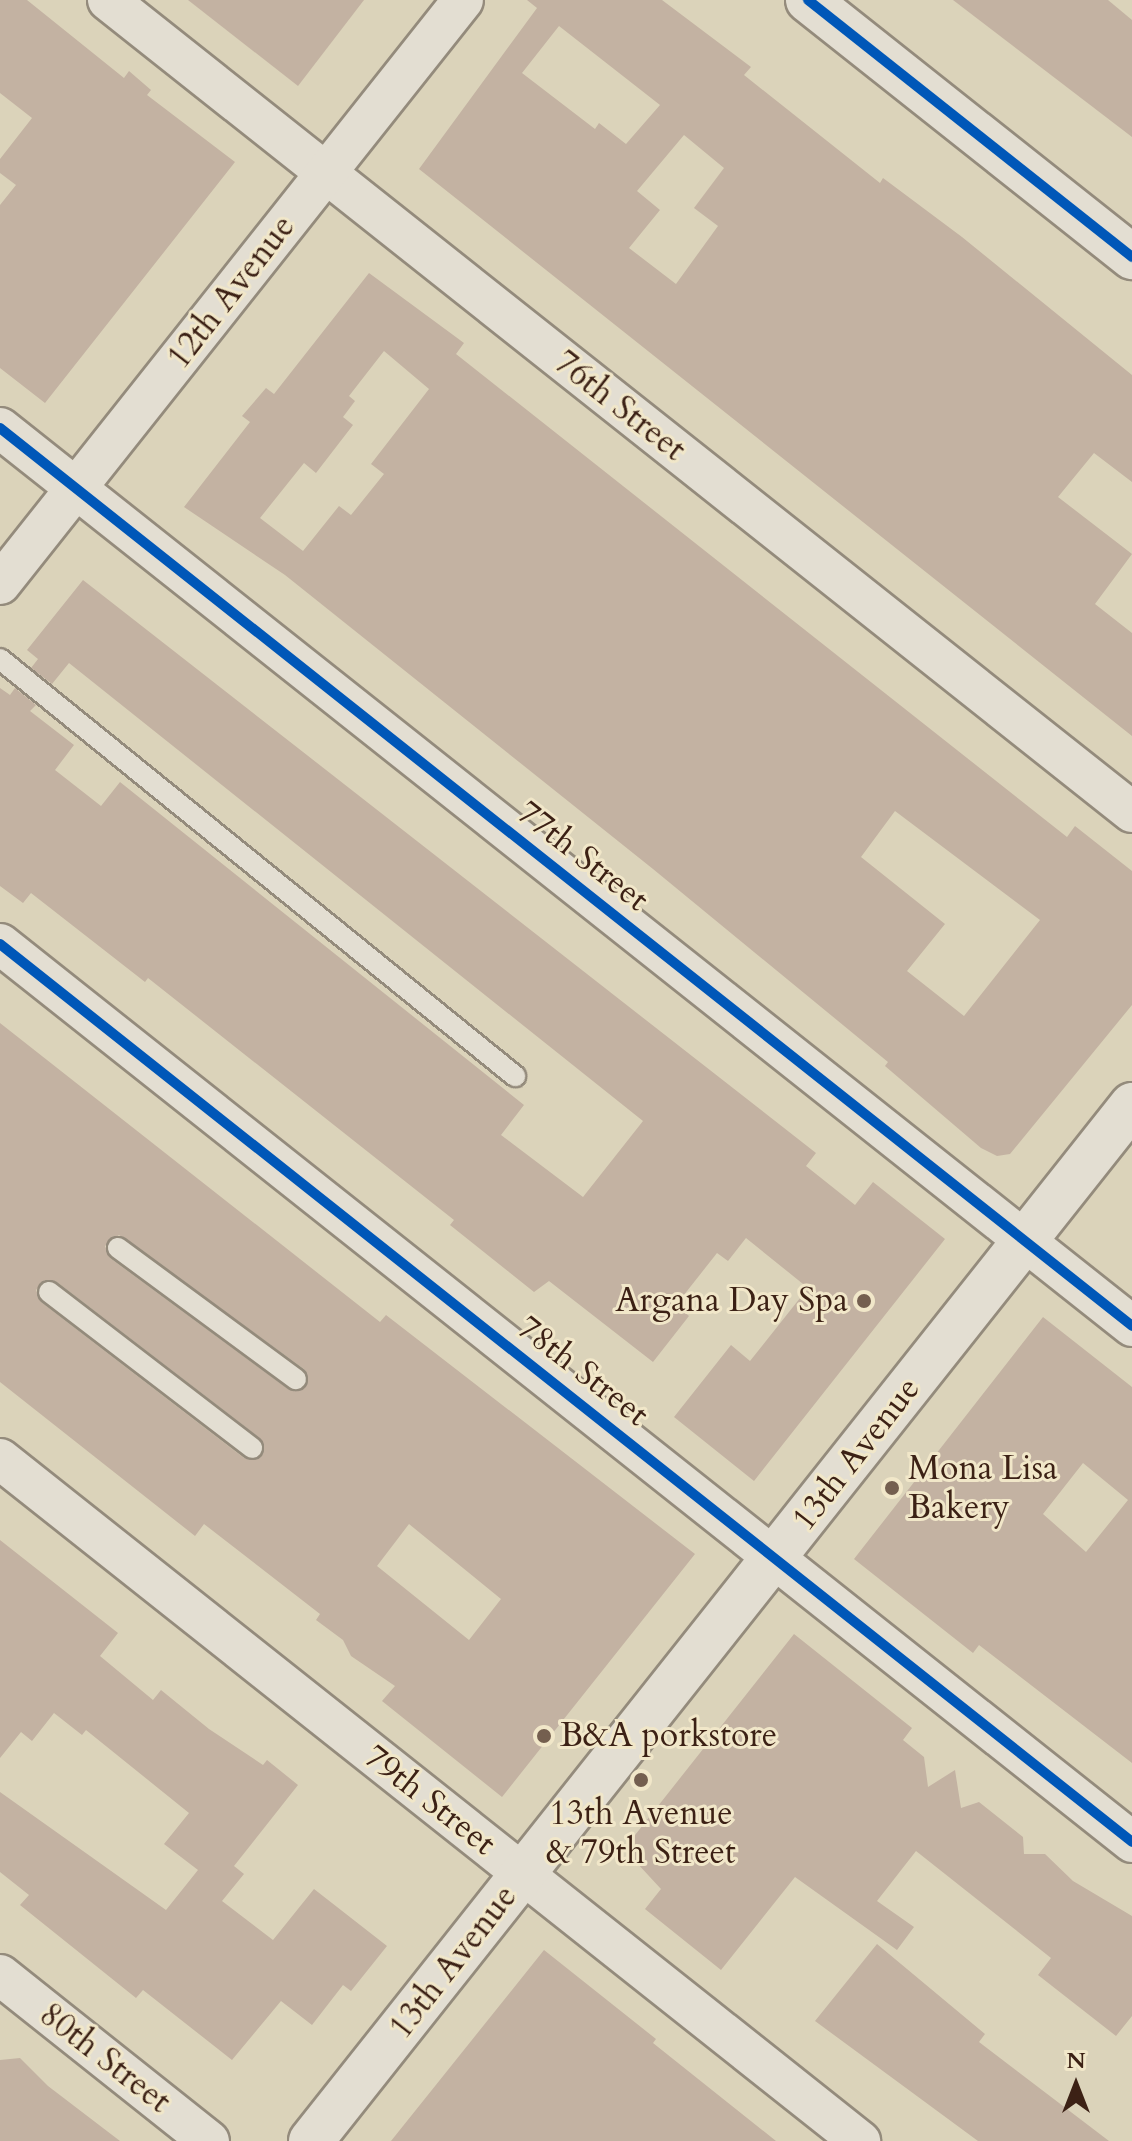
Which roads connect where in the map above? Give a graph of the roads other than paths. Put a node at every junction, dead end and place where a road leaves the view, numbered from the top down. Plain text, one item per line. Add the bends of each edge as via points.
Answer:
1 (108, 0) edge
2 (463, 0) edge
3 (808, 0) edge
4 (326, 173) junction
5 (1132, 257) edge
6 (0, 428) edge
7 (75, 489) junction
8 (0, 584) edge
9 (0, 659) edge
10 (1132, 812) edge
11 (0, 944) edge
12 (515, 1076) dead end
13 (1132, 1105) edge
14 (1024, 1241) junction
15 (118, 1248) dead end
16 (49, 1292) dead end
17 (1132, 1326) edge
18 (296, 1379) dead end
19 (252, 1448) dead end
20 (0, 1459) edge
21 (774, 1558) junction
22 (1132, 1842) edge
23 (523, 1874) junction
24 (0, 1975) edge
25 (209, 2141) edge
26 (311, 2141) edge
27 (860, 2141) edge

1 - 4 street, 76th Street
2 - 4 street, 12th Avenue
3 - 5 main road
4 - 7 street, 12th Avenue
4 - 10 street, 76th Street
6 - 7 street, 77th Street
7 - 8 street, 12th Avenue
7 - 14 street, 77th Street
9 - 12 lane
11 - 21 street, 78th Street
13 - 14 main road, 13th Avenue
14 - 17 street, 77th Street
14 - 21 main road, 13th Avenue
15 - 18 lane
16 - 19 lane
20 - 23 street, 79th Street
21 - 22 street, 78th Street
21 - 23 main road, 13th Avenue
23 - 26 main road, 13th Avenue
23 - 27 street, 79th Street
24 - 25 street, 80th Street

